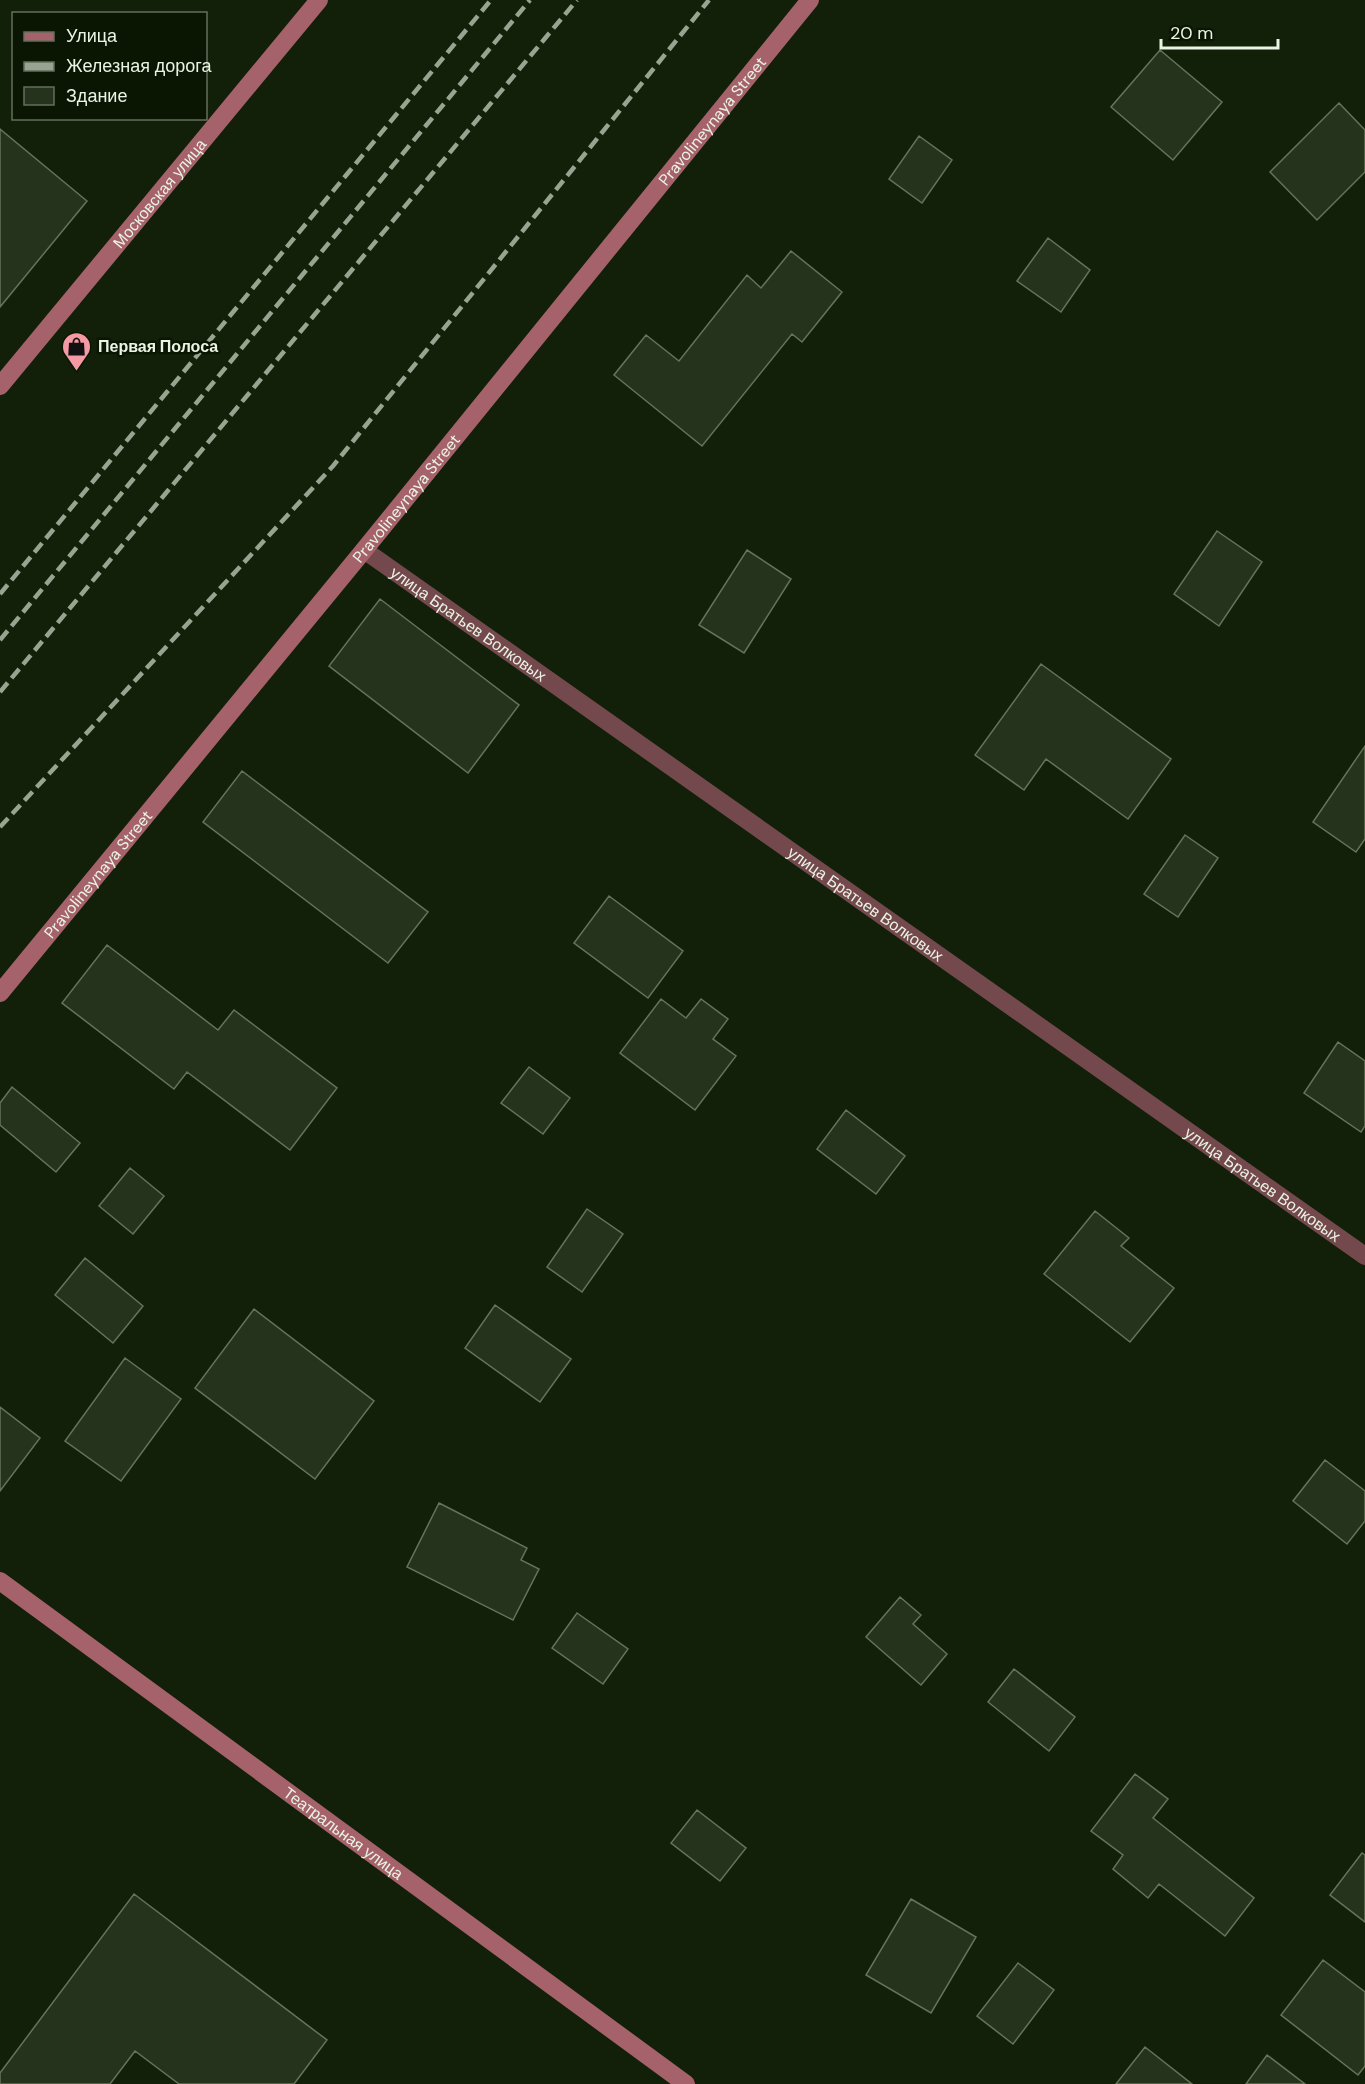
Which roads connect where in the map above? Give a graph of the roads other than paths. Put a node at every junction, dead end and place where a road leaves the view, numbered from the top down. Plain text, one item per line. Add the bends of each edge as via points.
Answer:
1 (320, 0) edge
2 (810, 0) edge
3 (0, 386) edge
4 (364, 550) junction
5 (0, 993) edge
6 (1365, 1257) edge
7 (0, 1581) edge
8 (686, 2084) edge

1 - 3 main road, Московская улица
2 - 4 main road, Pravolineynaya Street
4 - 5 main road, Pravolineynaya Street
4 - 6 street, улица Братьев Волковых
7 - 8 main road, Театральная улица

